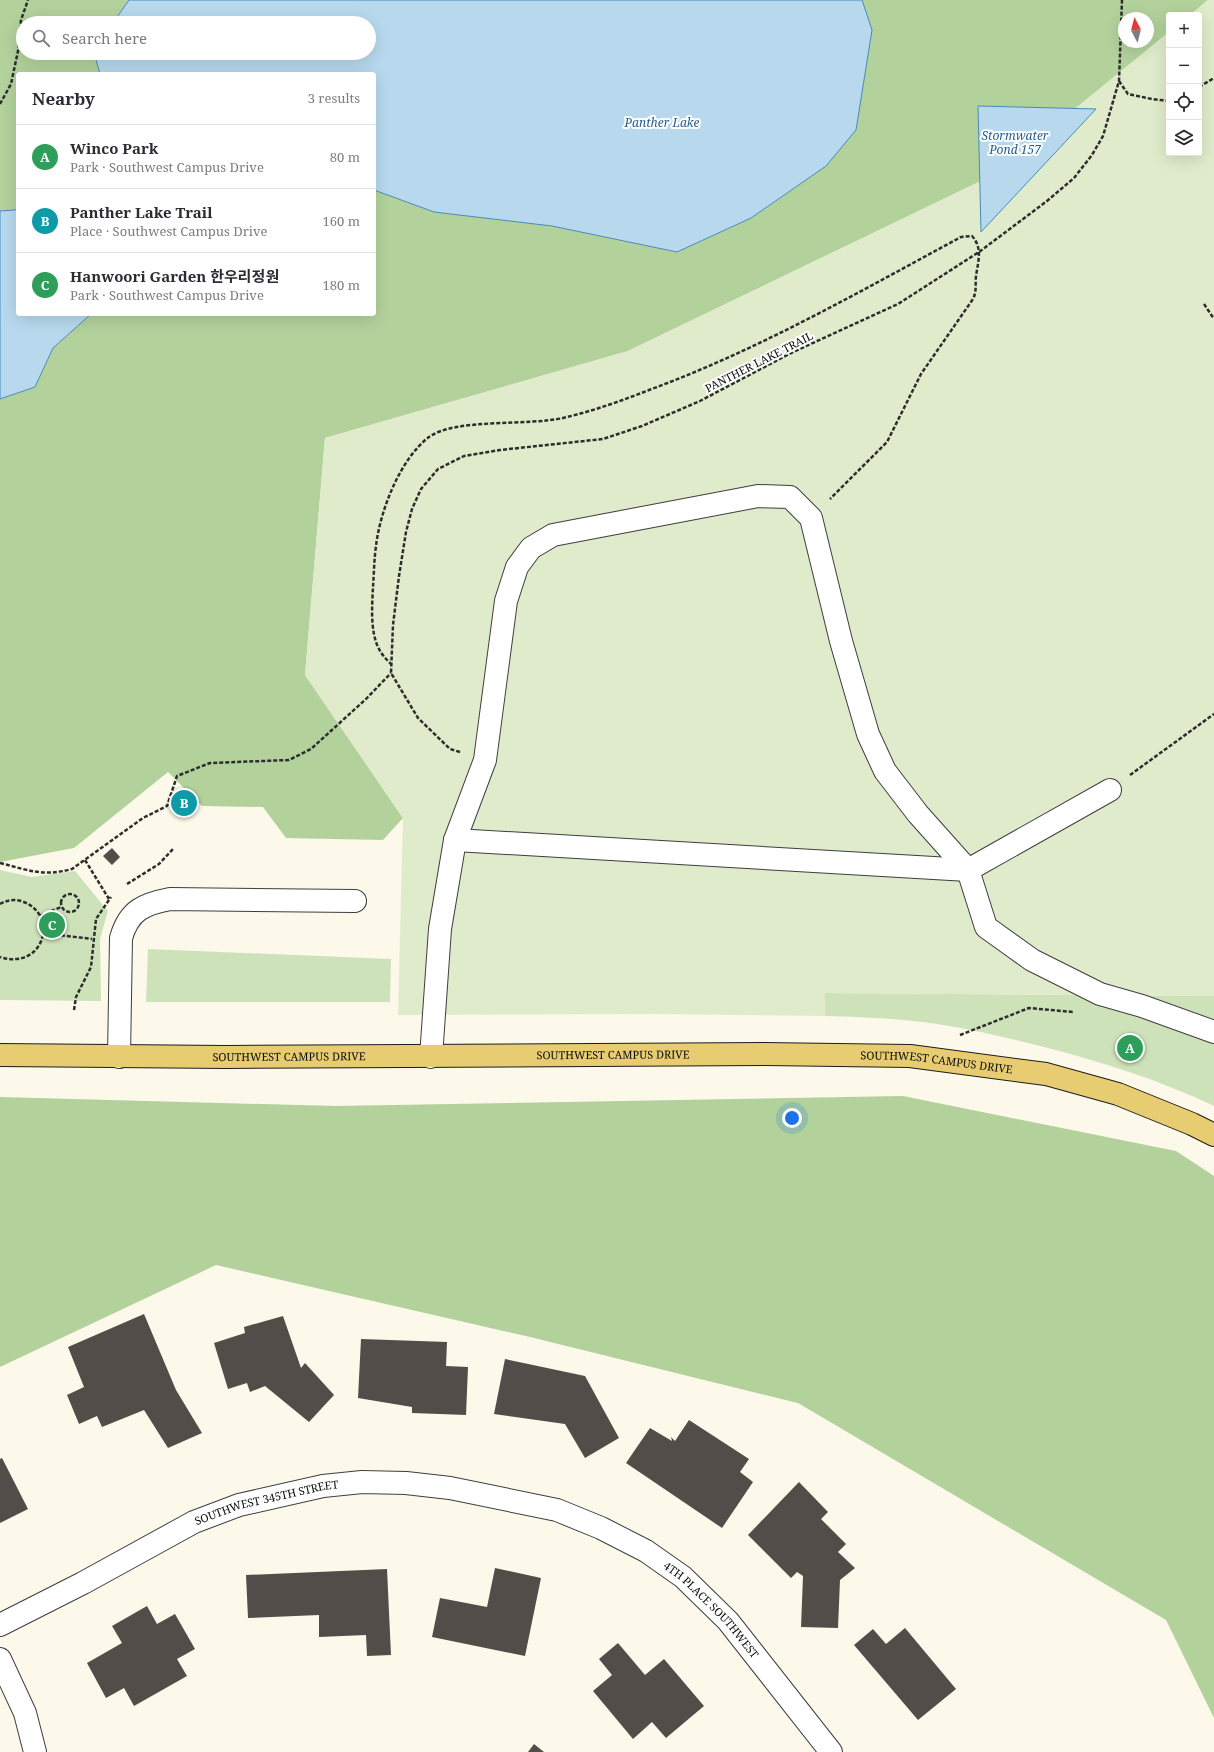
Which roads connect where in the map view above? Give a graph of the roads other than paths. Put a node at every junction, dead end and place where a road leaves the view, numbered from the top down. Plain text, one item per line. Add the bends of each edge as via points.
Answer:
1 (1110, 790) road end
2 (455, 840) junction
3 (968, 870) junction
4 (355, 901) dead end
5 (1214, 1032) edge
6 (0, 1055) edge
7 (119, 1056) junction
8 (432, 1057) junction
9 (1214, 1136) edge
10 (557, 1510) joint
11 (0, 1625) edge
12 (0, 1658) edge
13 (35, 1752) edge
14 (831, 1752) edge

1 - 3 street
2 - 3 street
2 - 3 street via 485,760 506,601 517,567 531,548 553,536 758,496 790,497 811,518 841,642 868,734 885,771 918,814
2 - 8 street via 440,929
3 - 5 street via 986,927 1032,960 1100,994
4 - 7 street via 170,899 149,903 125,924 121,938
6 - 7 main road, SOUTHWEST CAMPUS DRIVE
7 - 8 main road, SOUTHWEST CAMPUS DRIVE
8 - 9 main road, SOUTHWEST CAMPUS DRIVE via 757,1054 910,1056 1046,1074 1118,1094 1192,1124
10 - 11 street, SOUTHWEST 345TH STREET via 450,1488 406,1483 354,1483 282,1494 239,1505 194,1522
10 - 14 street, 4TH PLACE SOUTHWEST via 601,1528 646,1551 683,1577 728,1620
12 - 13 street via 25,1713

